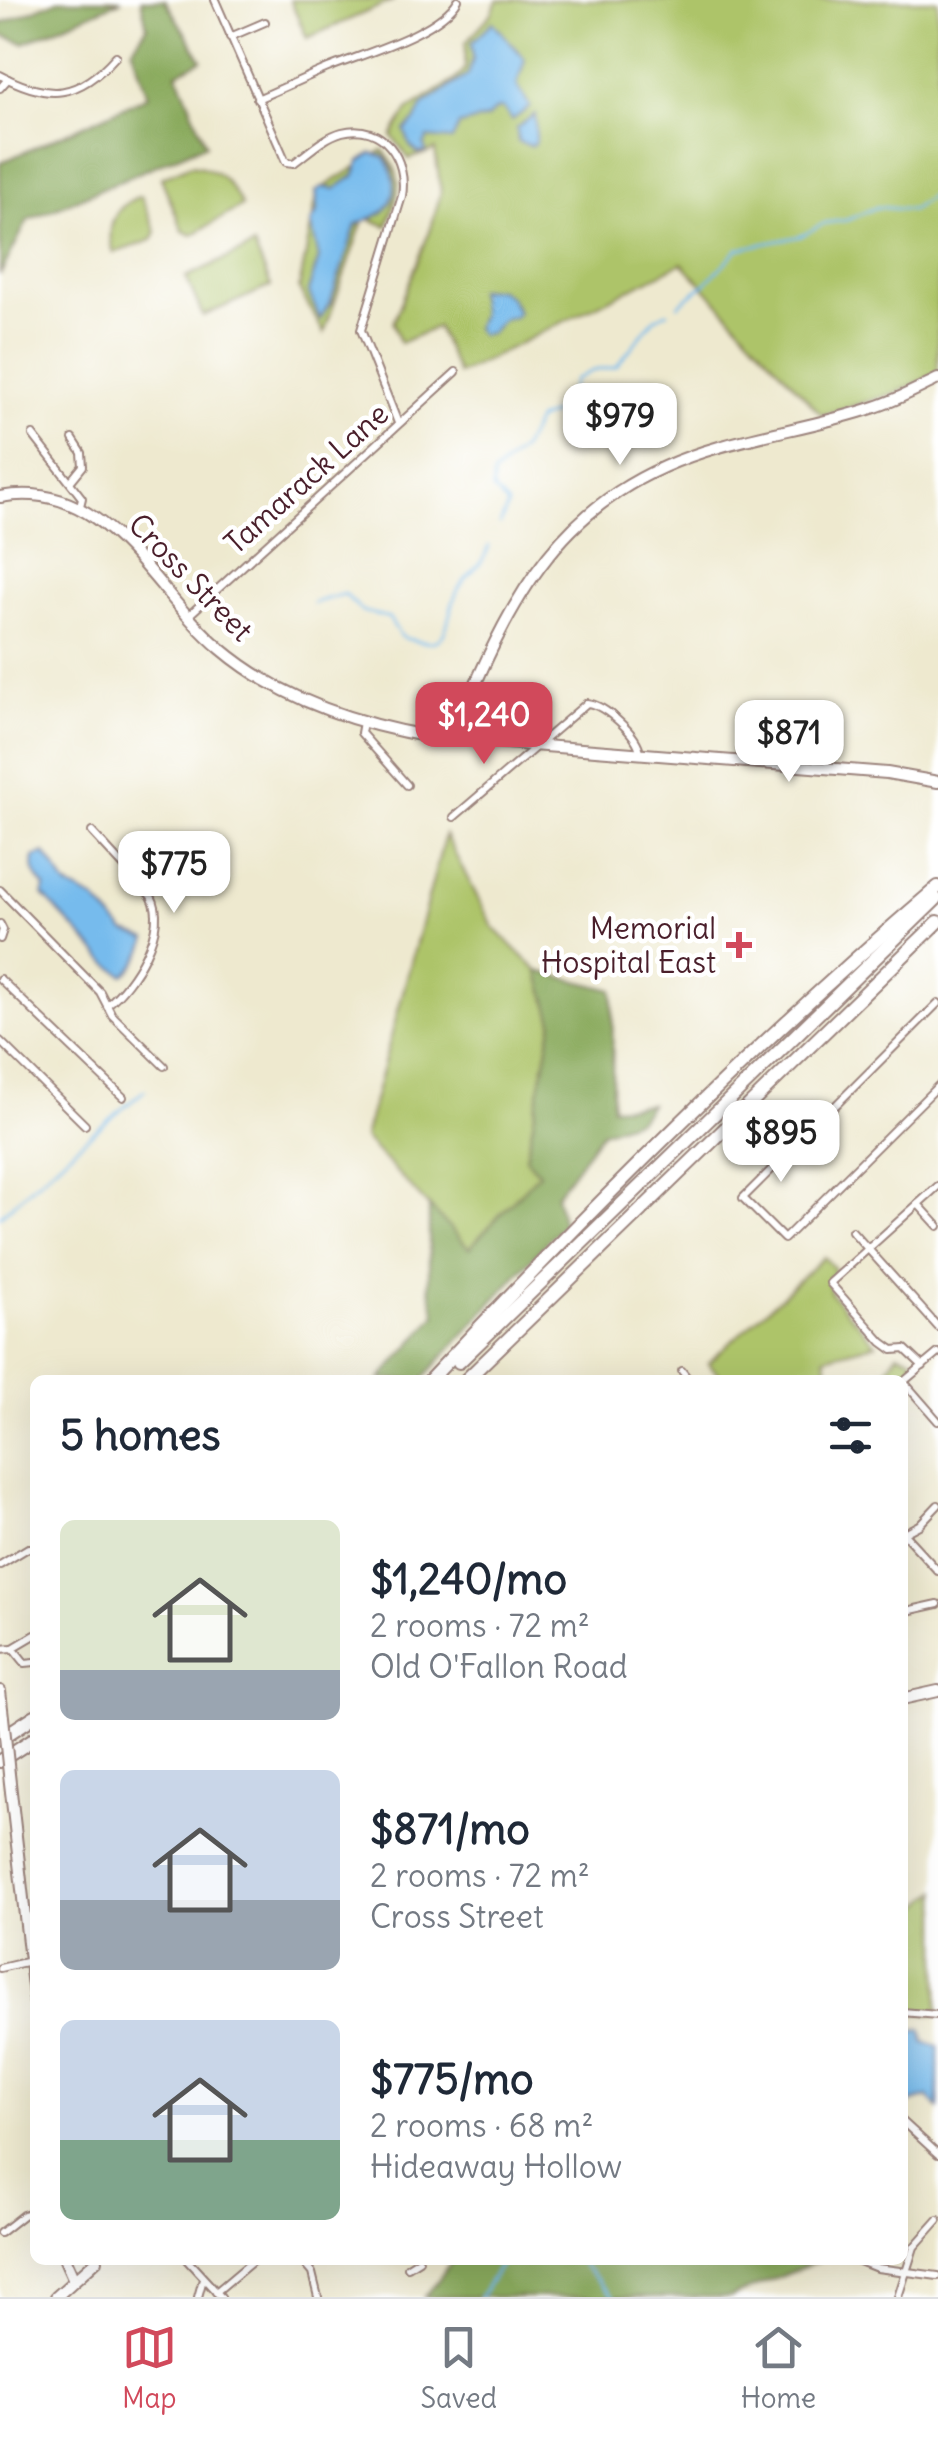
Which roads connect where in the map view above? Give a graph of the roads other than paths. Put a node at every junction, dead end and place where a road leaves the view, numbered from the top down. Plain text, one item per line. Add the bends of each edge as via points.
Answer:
1 (215, 0) edge
2 (458, 0) edge
3 (265, 22) dead end
4 (230, 37) junction
5 (116, 56) dead end
6 (4, 77) edge
7 (0, 88) edge
8 (257, 100) junction
9 (456, 372) dead end
10 (938, 379) edge
11 (398, 424) junction
12 (32, 435) dead end
13 (73, 439) dead end
14 (70, 482) junction
15 (0, 496) edge
16 (80, 506) junction
17 (186, 617) junction
18 (363, 722) junction
19 (452, 738) junction
20 (538, 745) junction
21 (640, 752) junction
22 (938, 782) edge
23 (407, 785) dead end
24 (454, 817) dead end
25 (92, 832) dead end
26 (938, 887) edge
27 (0, 890) edge
28 (938, 897) edge
29 (938, 922) edge
30 (0, 924) edge
31 (0, 939) edge
32 (0, 979) edge
33 (938, 1004) edge
34 (107, 1005) junction
35 (0, 1041) edge
36 (164, 1066) dead end
37 (938, 1086) edge
38 (123, 1098) dead end
39 (85, 1125) dead end
40 (938, 1186) edge
41 (918, 1204) junction
42 (938, 1226) edge
43 (852, 1232) dead end
44 (867, 1248) junction
45 (938, 1327) edge
46 (938, 1353) edge
47 (922, 1366) junction
48 (682, 1371) dead end
49 (435, 1375) edge
50 (445, 1375) edge
51 (471, 1375) edge
52 (686, 1375) edge
53 (908, 1379) edge
54 (908, 1388) edge
55 (938, 1421) edge
56 (938, 1504) edge
57 (908, 1530) edge
58 (908, 1538) edge
59 (30, 1548) edge
60 (0, 1564) edge
61 (938, 1571) edge
62 (938, 1604) edge
63 (908, 1611) edge
64 (30, 1638) edge
65 (13, 1648) junction
66 (0, 1649) edge
67 (30, 1662) edge
68 (0, 1691) edge
69 (938, 1691) edge
70 (908, 1698) edge
71 (30, 1719) edge
72 (0, 1739) edge
73 (30, 1741) edge
74 (0, 1760) edge
75 (30, 1962) joint
76 (0, 1968) edge
77 (908, 2012) edge
78 (938, 2014) edge
79 (908, 2124) edge
80 (938, 2154) edge
81 (30, 2213) edge
82 (938, 2220) edge
83 (0, 2233) edge
84 (67, 2265) edge
85 (91, 2265) edge
86 (192, 2265) edge
87 (249, 2265) edge
88 (305, 2265) edge
89 (411, 2265) edge
90 (870, 2265) edge
91 (408, 2267) dead end
92 (906, 2272) junction
93 (938, 2276) edge
94 (204, 2278) junction
95 (74, 2280) junction
96 (219, 2295) edge
97 (56, 2297) edge
98 (198, 2297) edge
99 (318, 2297) edge
100 (898, 2297) edge

1 - 4 street
2 - 8 street via 396,43
3 - 4 street
4 - 8 street
5 - 6 street via 73,90 40,92
6 - 7 street
8 - 11 street via 290,164 326,139 355,131 385,141 402,165 402,196 361,330
9 - 11 street, Tamarack Lane
10 - 19 main road via 873,408 677,461 598,506 553,549 510,608
11 - 17 street, Tamarack Lane
12 - 14 street
13 - 14 street via 84,459
14 - 16 street
15 - 16 main road, Cross Street via 46,494
16 - 17 main road, Cross Street via 106,524
17 - 18 main road, Cross Street via 248,669
18 - 19 main road, Cross Street
18 - 23 street via 361,733
19 - 20 main road, Cross Street
20 - 21 main road, Cross Street
20 - 21 street via 583,705 596,704 638,742
20 - 24 street
21 - 22 main road, Cross Street
25 - 34 street via 156,908 152,943
26 - 49 highway via 648,1152
27 - 34 street
28 - 50 highway
29 - 51 highway
30 - 31 street
32 - 38 street
33 - 37 street via 743,1198 784,1240
34 - 36 street
35 - 39 street
40 - 41 street
41 - 42 street
41 - 44 street
43 - 44 street
44 - 45 street
44 - 47 street via 830,1283 882,1342 905,1349
46 - 47 street
47 - 53 street
48 - 52 street
54 - 55 street
56 - 57 street
58 - 61 street
59 - 60 street
62 - 63 street
64 - 65 street
65 - 66 street
65 - 67 street
68 - 75 main road, bridge
69 - 70 main road
71 - 72 highway
73 - 74 highway
75 - 76 street
77 - 78 street
79 - 80 street
81 - 83 street
82 - 92 street via 914,2247
84 - 95 main road
85 - 95 main road
86 - 94 street
87 - 96 street
88 - 99 street
89 - 91 street
90 - 92 street
92 - 93 street
92 - 100 street
94 - 96 street
94 - 98 street
95 - 97 main road

